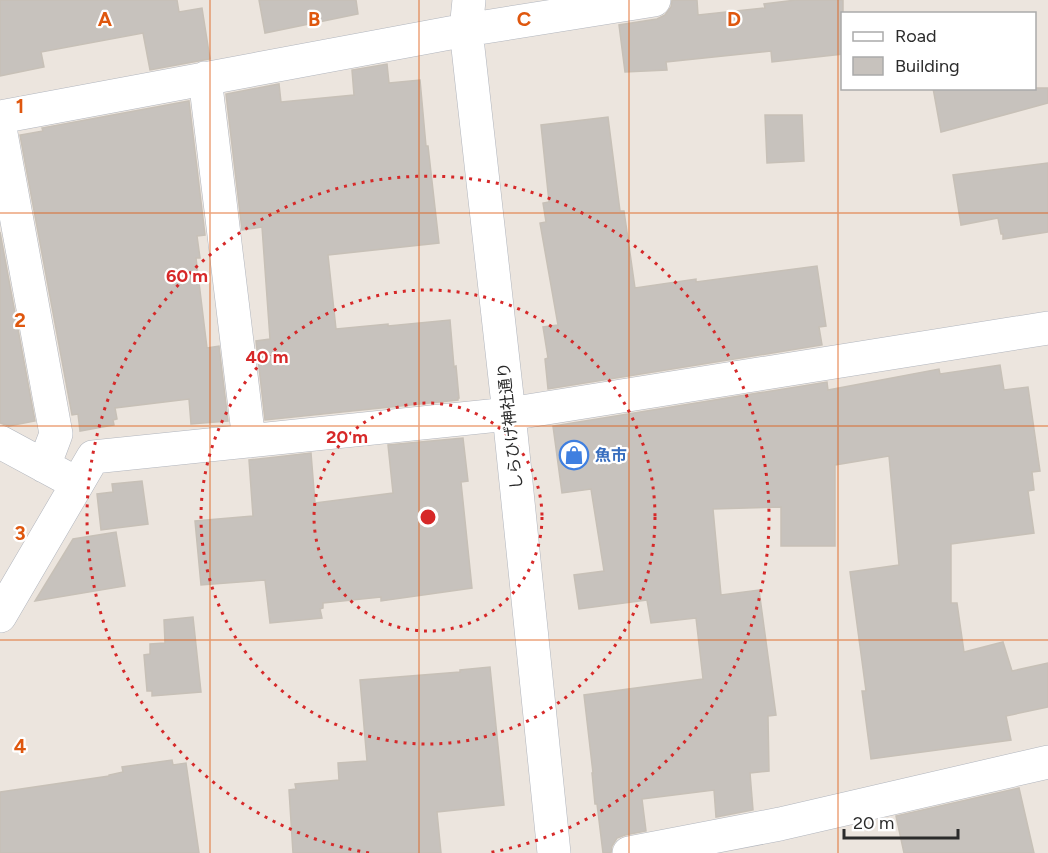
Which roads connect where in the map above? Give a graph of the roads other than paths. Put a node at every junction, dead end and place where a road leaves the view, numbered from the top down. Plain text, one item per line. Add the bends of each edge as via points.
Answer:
1 (654, 0) edge
2 (468, 15) edge
3 (205, 78) junction
4 (0, 117) edge
5 (1, 145) edge
6 (1048, 328) edge
7 (509, 414) junction
8 (249, 441) junction
9 (0, 442) edge
10 (44, 466) junction
11 (78, 484) junction
12 (0, 616) edge
13 (1048, 762) edge
14 (554, 853) edge
15 (629, 853) edge

1 - 2 street
2 - 3 street
2 - 7 street, しらひげ神社通り
3 - 4 street
3 - 8 street
5 - 10 street via 56,434
6 - 7 street
7 - 8 street
7 - 14 street, しらひげ神社通り
8 - 11 street via 93,457
9 - 10 street
10 - 11 street
11 - 12 street
13 - 15 street via 780,824

